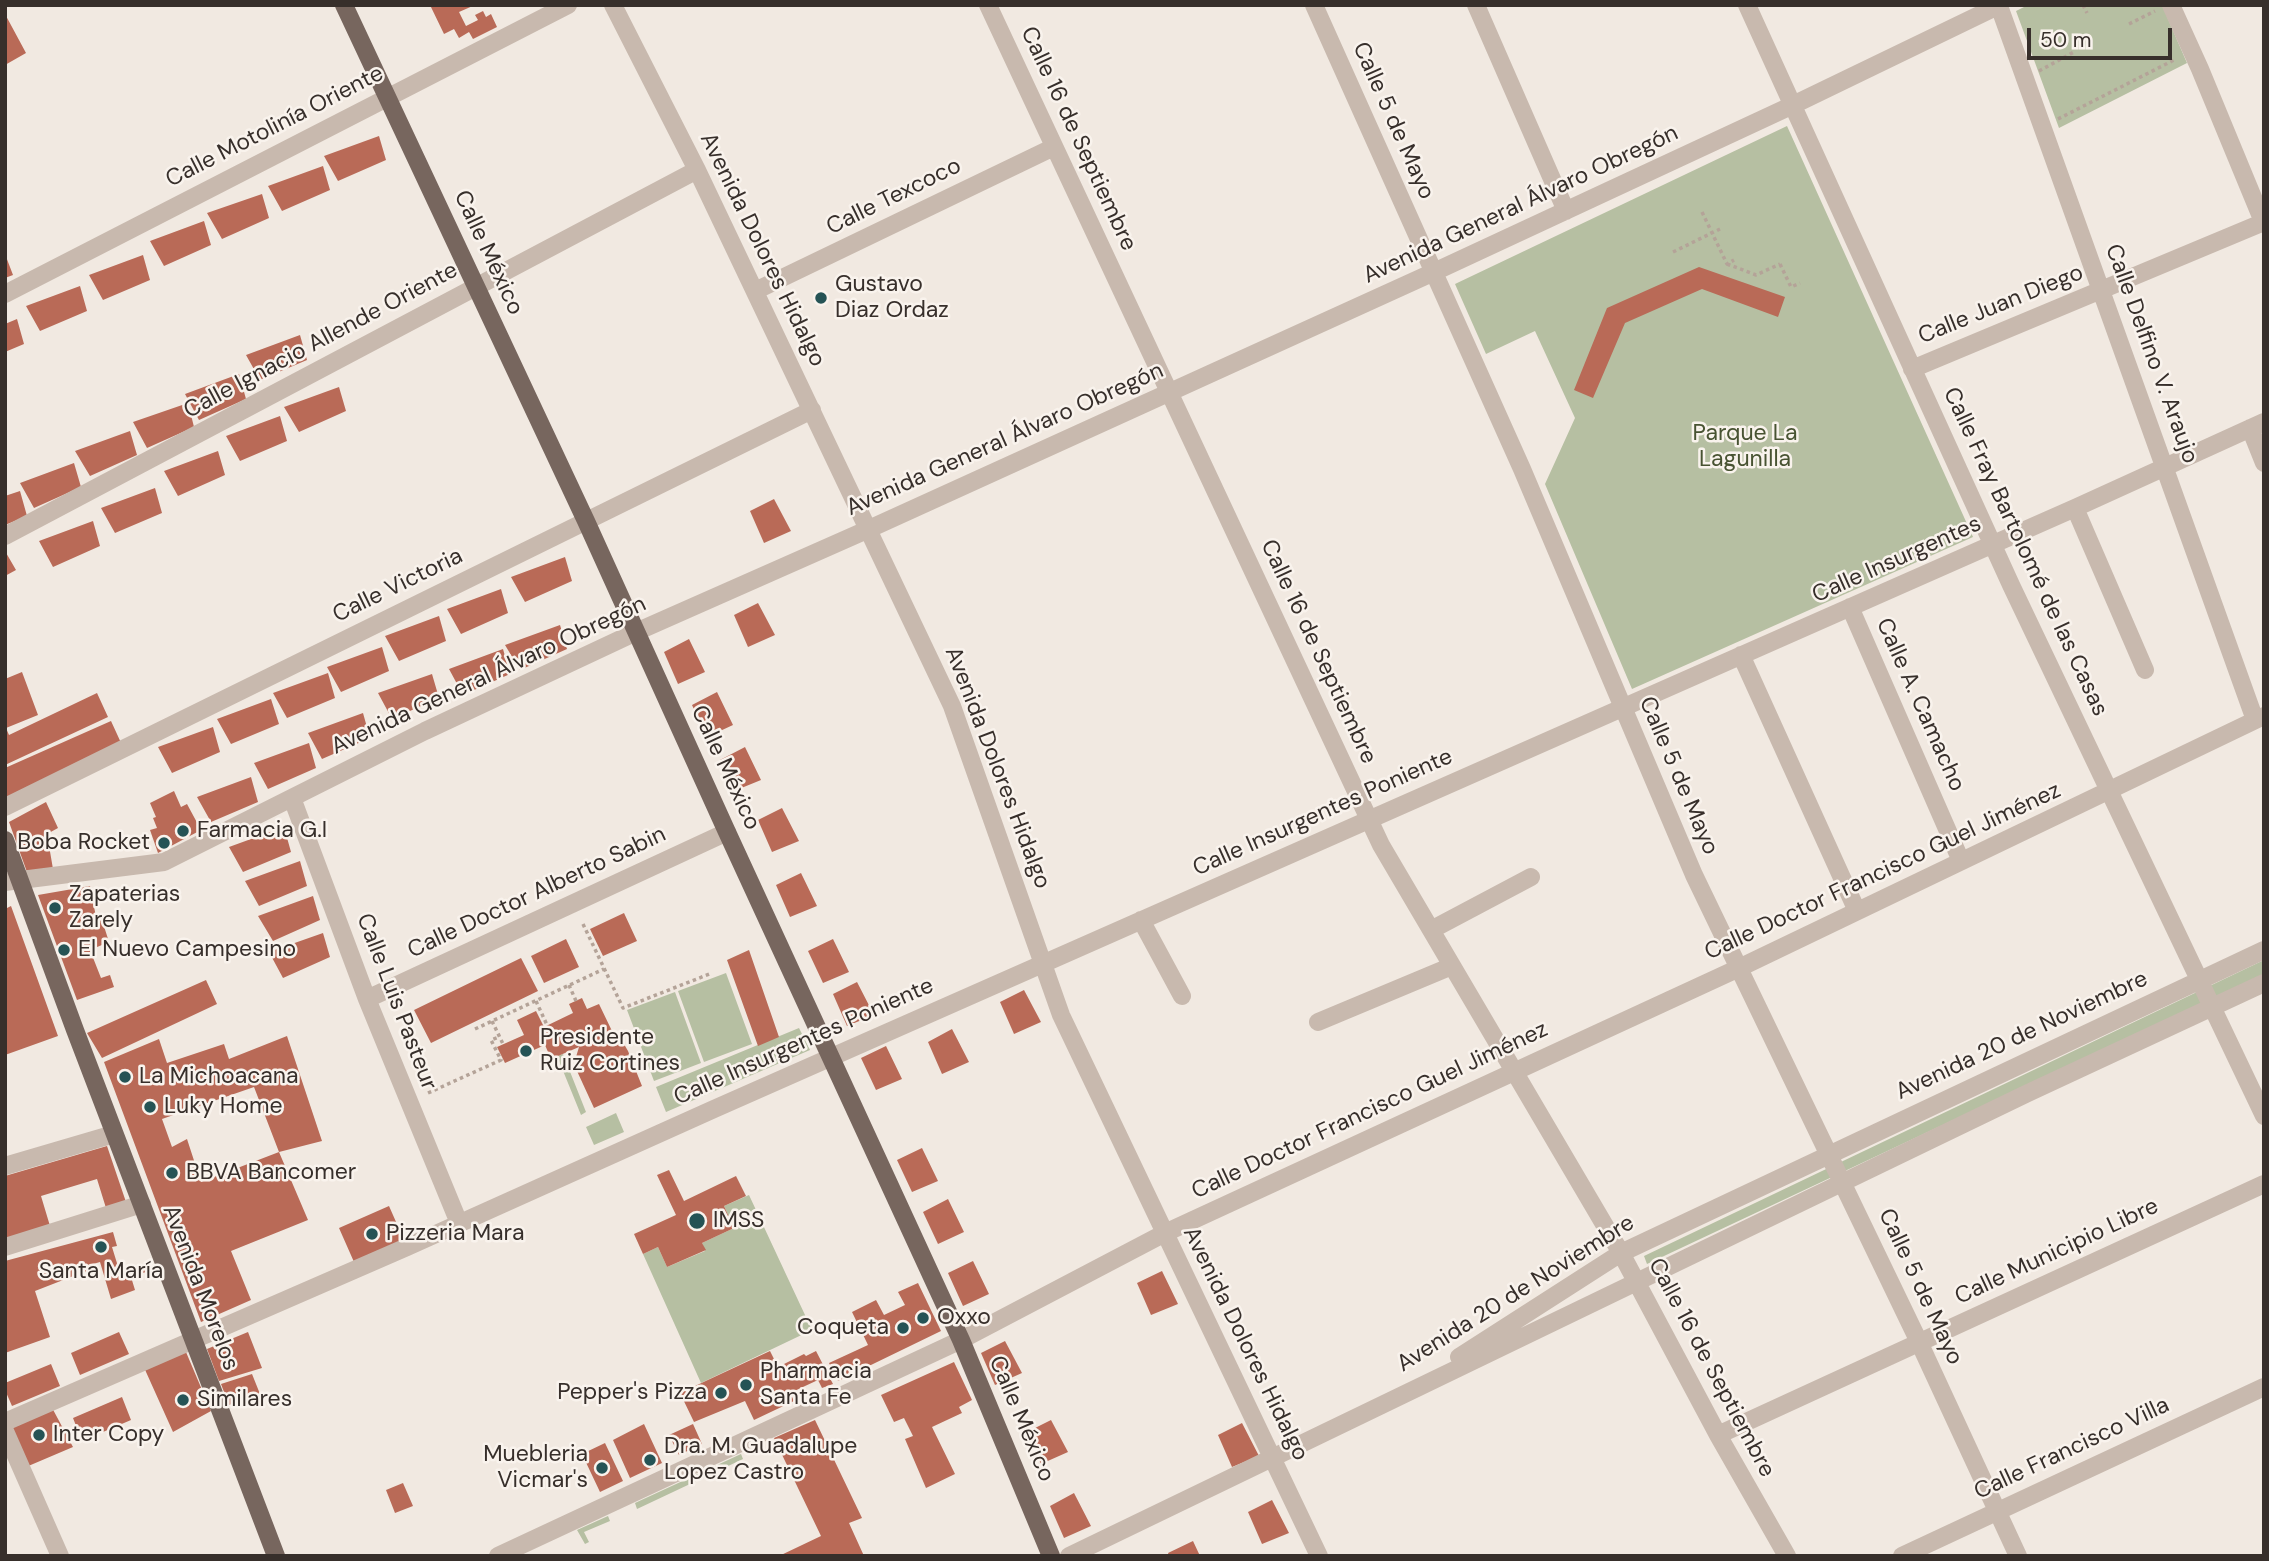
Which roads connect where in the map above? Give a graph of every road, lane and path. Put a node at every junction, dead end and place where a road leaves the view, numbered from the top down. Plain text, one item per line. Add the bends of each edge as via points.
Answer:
1 (344, 5) edge
2 (568, 5) edge
3 (613, 5) edge
4 (988, 5) edge
5 (1314, 5) edge
6 (1476, 5) edge
7 (1747, 5) edge
8 (1999, 5) edge
9 (2084, 5) edge
10 (2167, 6) edge
11 (2088, 13) dead end
12 (2129, 24) dead end
13 (2074, 52) dead end
14 (2184, 55) dead end
15 (2038, 71) dead end
16 (388, 97) junction
17 (1793, 105) junction
18 (2056, 120) dead end
19 (1054, 147) junction
20 (697, 170) junction
21 (1566, 211) junction
22 (1702, 212) dead end
23 (2264, 223) edge
24 (1720, 229) dead end
25 (1712, 233) junction
26 (1673, 252) dead end
27 (1734, 260) dead end
28 (1727, 264) junction
29 (1434, 272) junction
30 (1800, 283) dead end
31 (477, 287) junction
32 (2101, 290) junction
33 (755, 292) junction
34 (5, 294) edge
35 (1912, 369) junction
36 (1170, 393) junction
37 (812, 410) junction
38 (2257, 425) edge
39 (2264, 463) edge
40 (2165, 467) junction
41 (2075, 508) junction
42 (586, 521) junction
43 (869, 529) junction
44 (5, 536) edge
45 (1993, 544) junction
46 (1850, 607) junction
47 (636, 632) junction
48 (1741, 655) junction
49 (2145, 670) dead end
50 (1623, 708) junction
51 (2259, 718) edge
52 (2110, 791) junction
53 (292, 798) junction
54 (5, 807) edge
55 (1369, 820) junction
56 (727, 832) junction
57 (5, 839) edge
58 (1962, 861) junction
59 (1531, 877) dead end
60 (13, 881) edge
61 (1857, 911) junction
62 (1141, 920) junction
63 (583, 924) dead end
64 (1431, 930) junction
65 (2264, 950) edge
66 (1044, 963) junction
67 (1452, 966) junction
68 (1739, 968) junction
69 (604, 969) junction
70 (712, 973) dead end
71 (2200, 979) junction
72 (2264, 983) edge
73 (569, 985) junction
74 (1182, 996) dead end
75 (368, 999) junction
76 (536, 1001) junction
77 (576, 1001) dead end
78 (2211, 1007) junction
79 (492, 1021) junction
80 (1318, 1022) dead end
81 (547, 1025) dead end
82 (475, 1029) dead end
83 (499, 1037) junction
84 (503, 1044) dead end
85 (831, 1058) junction
86 (2014, 1067) junction
87 (1515, 1072) junction
88 (428, 1093) dead end
89 (2028, 1093) junction
90 (2264, 1116) edge
91 (114, 1134) junction
92 (1829, 1154) junction
93 (5, 1166) edge
94 (1843, 1183) junction
95 (2264, 1184) edge
96 (142, 1204) junction
97 (458, 1223) junction
98 (1165, 1233) junction
99 (5, 1247) edge
100 (1621, 1253) junction
101 (1637, 1282) junction
102 (194, 1339) junction
103 (961, 1340) junction
104 (1919, 1342) junction
105 (2264, 1387) edge
106 (1397, 1397) junction
107 (5, 1422) edge
108 (5, 1431) edge
109 (1718, 1435) junction
110 (1272, 1458) junction
111 (1998, 1511) junction
112 (1924, 1551) edge
113 (60, 1556) edge
114 (276, 1556) edge
115 (498, 1556) edge
116 (1051, 1556) edge
117 (1069, 1556) edge
118 (1319, 1556) edge
119 (1787, 1556) edge
120 (1902, 1556) edge
121 (2018, 1556) edge

1 - 16 main road, Calle México
2 - 16 street, Calle Motolinía Oriente
3 - 20 street, Avenida Dolores Hidalgo
4 - 19 street, Calle 16 de Septiembre
5 - 29 street, Calle 5 de Mayo
6 - 21 street
7 - 17 street, Calle Fray Bartolomé de las Casas
8 - 17 street, Avenida General Álvaro Obregón
8 - 32 street, Calle Delfino V. Araujo
9 - 11 path
10 - 12 path
10 - 23 street via 2200,69
13 - 15 path
14 - 18 path
16 - 31 main road, Calle México
16 - 34 street, Calle Motolinía Oriente
17 - 21 street, Avenida General Álvaro Obregón
17 - 35 street, Calle Fray Bartolomé de las Casas
19 - 33 street, Calle Texcoco
19 - 36 street, Calle 16 de Septiembre
20 - 31 street, Calle Ignacio Allende Oriente
20 - 33 street, Avenida Dolores Hidalgo
21 - 29 street, Avenida General Álvaro Obregón
22 - 25 path
23 - 32 street, Calle Juan Diego
24 - 25 path
25 - 26 path
25 - 28 path
27 - 28 path
28 - 30 path via 1756,275 1779,263 1791,287
29 - 36 street, Avenida General Álvaro Obregón
29 - 50 street, Calle 5 de Mayo
31 - 42 main road, Calle México
31 - 44 street, Calle Ignacio Allende Oriente
32 - 35 street, Calle Juan Diego
32 - 40 street, Calle Delfino V. Araujo
33 - 37 street, Avenida Dolores Hidalgo
35 - 45 street, Calle Fray Bartolomé de las Casas
36 - 43 street, Avenida General Álvaro Obregón
36 - 55 street, Calle 16 de Septiembre
37 - 42 street, Calle Victoria
37 - 43 street, Avenida Dolores Hidalgo
38 - 39 street
38 - 40 street, Calle Insurgentes
40 - 41 street, Calle Insurgentes
40 - 51 street, Calle Delfino V. Araujo
41 - 45 street, Calle Insurgentes
41 - 49 street
42 - 47 main road, Calle México
42 - 54 street, Calle Victoria
43 - 47 street, Avenida General Álvaro Obregón
43 - 66 street, Avenida Dolores Hidalgo via 952,706
45 - 46 street, Calle Insurgentes
45 - 52 street, Calle Fray Bartolomé de las Casas
46 - 48 street, Calle Insurgentes
46 - 58 street, Calle A. Camacho
47 - 53 street, Avenida General Álvaro Obregón
47 - 56 main road, Calle México
48 - 50 street, Calle Insurgentes
48 - 61 street
50 - 55 street, Calle Insurgentes Poniente
50 - 68 street, Calle 5 de Mayo
51 - 52 street, Calle Doctor Francisco Guel Jiménez
52 - 58 street, Calle Doctor Francisco Guel Jiménez
52 - 71 street, Calle Fray Bartolomé de las Casas
53 - 60 street, Avenida General Álvaro Obregón via 164,862
53 - 75 street, Calle Luis Pasteur
55 - 62 street, Calle Insurgentes Poniente
55 - 64 street, Calle 16 de Septiembre
56 - 75 street, Calle Doctor Alberto Sabin
56 - 85 main road, Calle México
57 - 60 main road, Avenida Morelos
58 - 61 street, Calle Doctor Francisco Guel Jiménez
59 - 64 street
60 - 91 main road, Avenida Morelos
61 - 68 street, Calle Doctor Francisco Guel Jiménez
62 - 66 street, Calle Insurgentes Poniente
62 - 74 street
63 - 69 path
64 - 67 street, Calle 16 de Septiembre
65 - 71 street, Avenida 20 de Noviembre
66 - 85 street, Calle Insurgentes Poniente
66 - 98 street, Avenida Dolores Hidalgo via 1079,1056
67 - 80 street
67 - 87 street, Calle 16 de Septiembre
68 - 87 street, Calle Doctor Francisco Guel Jiménez
68 - 92 street, Calle 5 de Mayo
69 - 70 path via 623,1008
69 - 73 path
71 - 78 street, Calle Fray Bartolomé de las Casas
71 - 86 street, Avenida 20 de Noviembre
72 - 78 street, Avenida 20 de Noviembre
73 - 76 path
73 - 77 path
75 - 97 street, Calle Luis Pasteur
76 - 79 path
76 - 81 path
78 - 89 street, Avenida 20 de Noviembre
78 - 90 street, Calle Fray Bartolomé de las Casas
79 - 82 path
79 - 83 path
83 - 84 path
83 - 88 path via 491,1040 501,1060
85 - 97 street, Calle Insurgentes Poniente
85 - 103 main road, Calle México
86 - 89 street
86 - 92 street, Avenida 20 de Noviembre
87 - 98 street, Calle Doctor Francisco Guel Jiménez
87 - 100 street, Calle 16 de Septiembre
89 - 94 street, Avenida 20 de Noviembre
91 - 93 street
91 - 96 main road, Avenida Morelos
92 - 94 street, Calle 5 de Mayo
92 - 100 street, Avenida 20 de Noviembre
94 - 101 street, Avenida 20 de Noviembre
94 - 104 street, Calle 5 de Mayo
95 - 104 street, Calle Municipio Libre
96 - 99 street
96 - 102 main road, Avenida Morelos
97 - 102 street, Calle Insurgentes Poniente
98 - 103 street, Calle Doctor Francisco Guel Jiménez
98 - 110 street, Avenida Dolores Hidalgo
100 - 101 street, Calle 16 de Septiembre
100 - 106 street, Avenida 20 de Noviembre
101 - 106 street, Avenida 20 de Noviembre
101 - 109 street, Calle 16 de Septiembre
102 - 107 street, Calle Insurgentes Poniente
102 - 114 main road, Avenida Morelos
103 - 115 street, Calle Doctor Francisco Guel Jiménez
103 - 116 main road, Calle México
104 - 109 street, Calle Municipio Libre
104 - 111 street, Calle 5 de Mayo
105 - 111 street, Calle Francisco Villa
106 - 110 street
108 - 113 street
109 - 119 street, Calle 16 de Septiembre
110 - 117 street
110 - 118 street, Avenida Dolores Hidalgo
111 - 112 street, Calle Francisco Villa
111 - 121 street, Calle 5 de Mayo
112 - 120 street, Calle Francisco Villa

